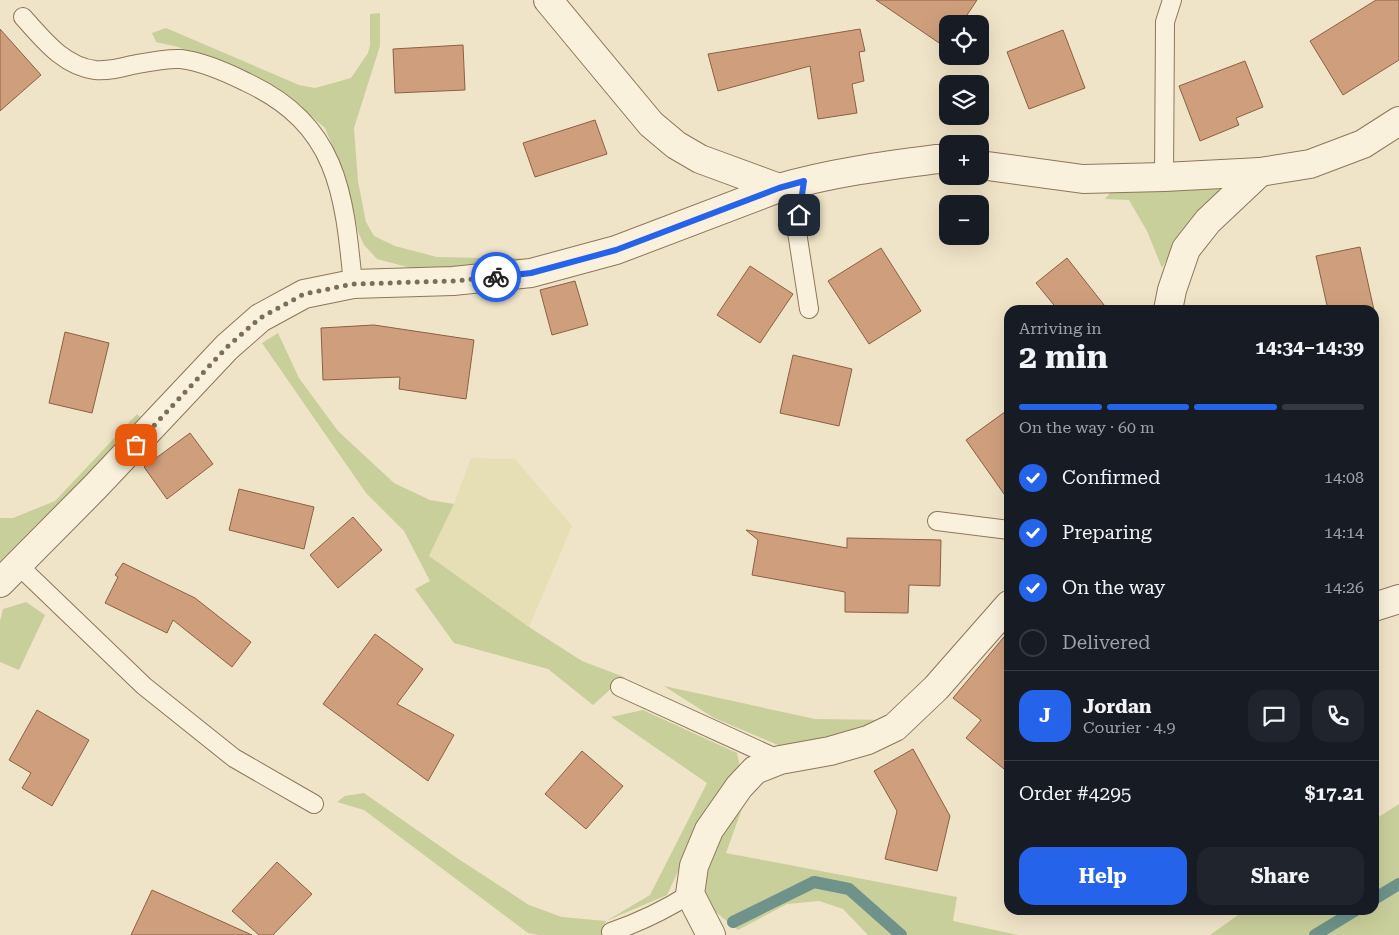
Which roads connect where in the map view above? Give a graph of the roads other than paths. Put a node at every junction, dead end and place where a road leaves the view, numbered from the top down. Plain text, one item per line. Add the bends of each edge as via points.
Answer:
1 (548, 0) edge
2 (1172, 0) edge
3 (23, 17) dead end
4 (1399, 121) edge
5 (939, 159) edge
6 (989, 166) edge
7 (1260, 172) junction
8 (1164, 177) junction
9 (791, 184) junction
10 (353, 284) junction
11 (1169, 305) edge
12 (808, 309) dead end
13 (937, 521) dead end
14 (1004, 529) edge
15 (9, 574) edge
16 (1399, 599) edge
17 (1379, 605) edge
18 (1004, 611) edge
19 (620, 686) dead end
20 (780, 760) junction
21 (314, 804) dead end
22 (690, 894) junction
23 (611, 932) dead end
24 (711, 935) edge

1 - 9 street via 651,124 676,145 700,158
2 - 8 lane via 1165,22
3 - 10 lane via 49,46 70,62 95,70 181,59 219,69 262,90 287,107 317,138 340,190
4 - 7 street via 1363,144 1310,164
5 - 9 street via 870,168
6 - 8 street via 1083,179
7 - 8 street
7 - 11 street via 1208,221 1186,249
9 - 10 street via 616,250 531,273 453,281
9 - 12 lane
10 - 15 street via 304,294 260,318 227,347
13 - 14 lane
15 - 21 lane via 234,758
16 - 17 street
18 - 20 street via 936,688 895,727 868,740 830,751
19 - 20 lane
20 - 22 street via 755,770 709,830 694,866
22 - 23 lane via 666,910
22 - 24 street

